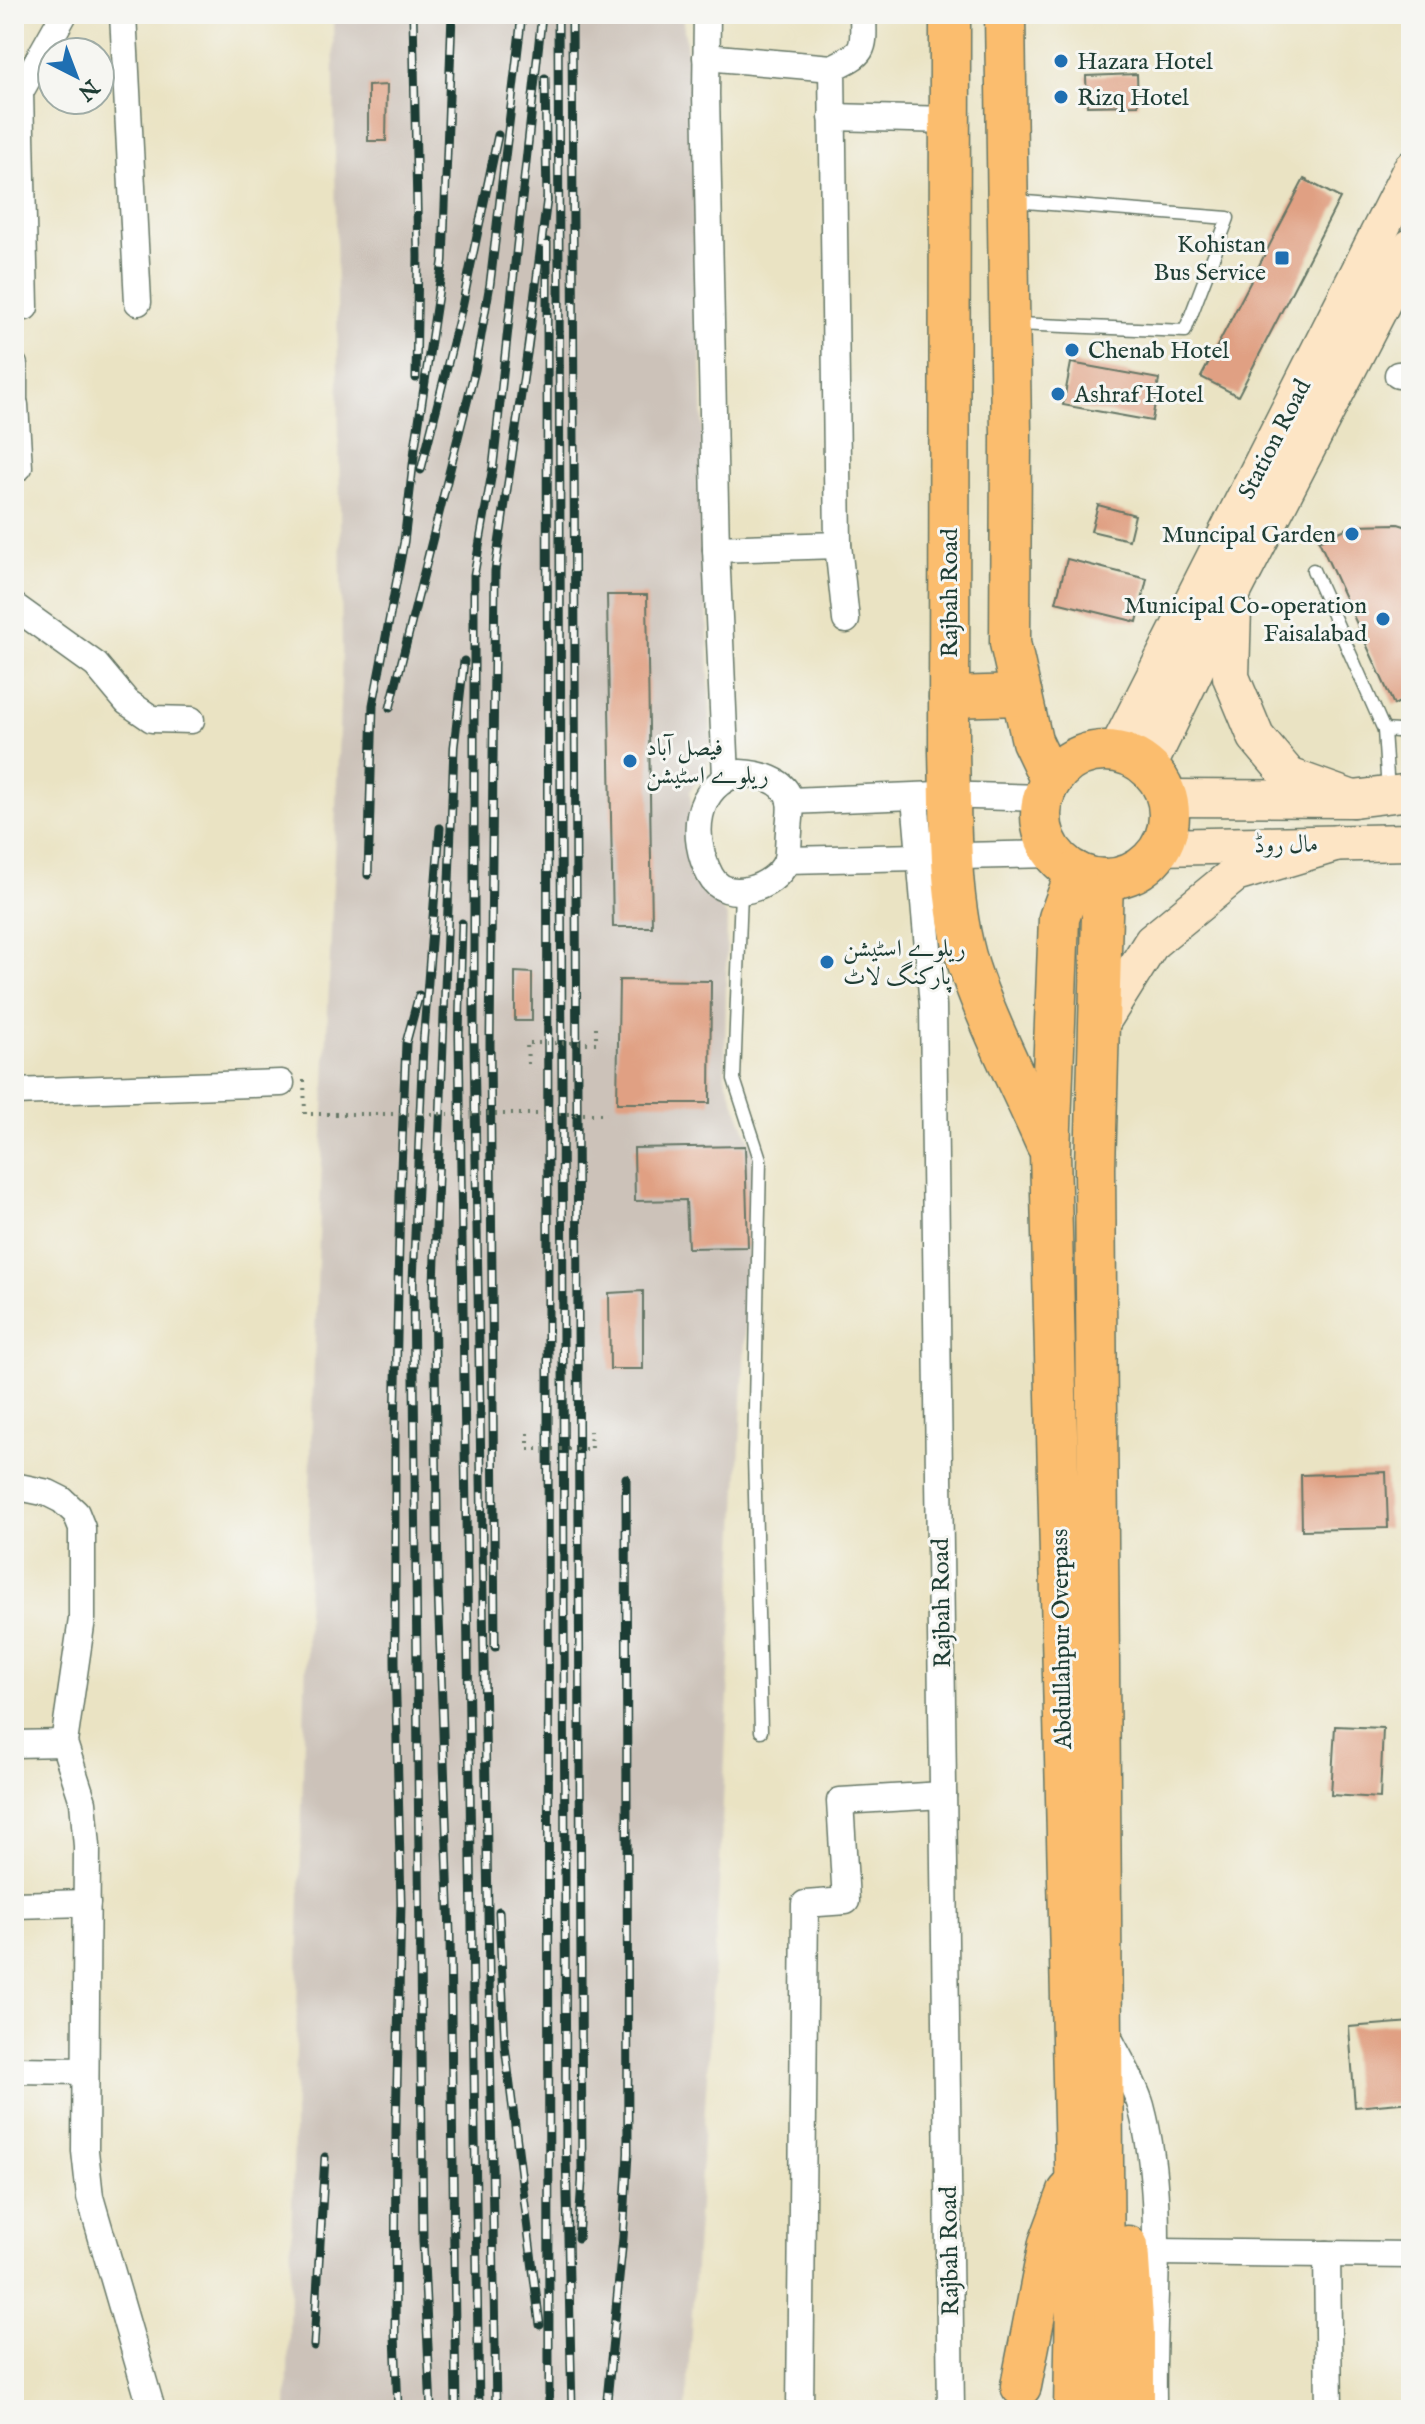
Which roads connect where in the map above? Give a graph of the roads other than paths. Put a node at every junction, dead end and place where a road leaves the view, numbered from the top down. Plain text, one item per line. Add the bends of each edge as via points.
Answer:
1 (64, 14) edge
2 (123, 14) edge
3 (707, 14) edge
4 (863, 14) edge
5 (950, 14) edge
6 (1005, 14) edge
7 (706, 57) junction
8 (832, 68) junction
9 (832, 117) junction
10 (950, 120) junction
11 (1411, 169) edge
12 (1007, 217) junction
13 (949, 234) junction
14 (1411, 247) edge
15 (138, 302) dead end
16 (25, 307) dead end
17 (1009, 324) junction
18 (14, 365) edge
19 (15, 405) edge
20 (19, 467) dead end
21 (838, 545) junction
22 (716, 549) junction
23 (1313, 570) dead end
24 (1234, 590) junction
25 (14, 606) edge
26 (846, 620) dead end
27 (1022, 695) junction
28 (949, 697) junction
29 (191, 720) dead end
30 (1384, 730) junction
31 (1411, 732) edge
32 (1143, 772) junction
33 (726, 777) junction
34 (1047, 790) junction
35 (1400, 794) edge
36 (932, 797) junction
37 (1353, 799) junction
38 (790, 801) junction
39 (1411, 842) edge
40 (1338, 843) junction
41 (1160, 847) junction
42 (936, 856) junction
43 (787, 860) junction
44 (1078, 868) junction
45 (741, 892) junction
46 (1098, 1028) junction
47 (293, 1081) road end
48 (14, 1092) edge
49 (1050, 1152) junction
50 (14, 1486) edge
51 (761, 1731) dead end
52 (64, 1743) junction
53 (14, 1744) edge
54 (943, 1795) junction
55 (87, 1903) junction
56 (14, 1905) edge
57 (1101, 2022) junction
58 (14, 2070) edge
59 (85, 2071) junction
60 (1102, 2129) junction
61 (1075, 2174) junction
62 (1158, 2252) junction
63 (1327, 2254) junction
64 (1411, 2255) edge
65 (1074, 2394) edge
66 (1012, 2398) edge
67 (152, 2410) edge
68 (800, 2410) edge
69 (951, 2410) edge
70 (1105, 2410) edge
71 (1134, 2410) edge
72 (1154, 2410) edge
73 (1329, 2410) edge

1 - 16 street via 20,92
2 - 15 street
3 - 7 street
4 - 8 street via 864,42 857,56
5 - 10 main road, Rajbah Road
6 - 12 main road
7 - 8 street
7 - 22 street
8 - 9 street
9 - 10 street
9 - 21 street
10 - 13 main road, Rajbah Road
11 - 32 main road, Station Road
12 - 13 main road
12 - 17 main road
12 - 17 lane via 1228,218 1185,331
13 - 28 main road, Rajbah Road
14 - 24 main road, Station Road
17 - 27 main road via 1010,643
18 - 19 street
19 - 20 street
21 - 22 street
21 - 26 street
22 - 33 street
23 - 30 lane
24 - 32 main road, Station Road
24 - 37 main road via 1231,677 1256,737 1289,776
25 - 29 street via 96,665 127,702 152,719
27 - 28 main road
27 - 34 main road
28 - 36 main road, Rajbah Road
30 - 31 lane
30 - 35 lane
32 - 34 main road via 1097,751 1064,766
32 - 37 main road, مال روڈ
32 - 41 main road via 1168,823
33 - 38 street via 754,773 774,781
33 - 45 street via 700,807 700,846 712,880
34 - 36 street
34 - 44 main road via 1041,818 1045,837
35 - 37 main road, مال روڈ
36 - 38 street
36 - 42 main road, Rajbah Road
38 - 43 street
39 - 40 main road, مال روڈ
40 - 41 main road, مال روڈ
40 - 46 main road via 1235,874 1152,942
41 - 44 main road via 1136,871 1120,877
42 - 43 street
42 - 44 street
42 - 49 main road, Rajbah Road via 972,975
42 - 54 street, Rajbah Road via 933,1006
43 - 45 street via 772,879
44 - 46 main road, Abdullahpur Overpass
44 - 49 main road, Abdullahpur Overpass via 1059,918
45 - 51 lane via 734,1079 760,1159 754,1455
46 - 57 main road, Abdullahpur Overpass
47 - 48 street
49 - 61 main road, Abdullahpur Overpass
50 - 52 street via 62,1500 82,1528 82,1619
52 - 53 street
52 - 55 street via 83,1802
54 - 68 street via 840,1801 846,1901 805,1904
54 - 69 street, Rajbah Road
55 - 56 street
55 - 59 street
57 - 60 main road, Abdullahpur Overpass
57 - 62 street via 1140,2104 1152,2169
58 - 59 street
59 - 67 street via 90,2197
60 - 70 main road, Abdullahpur Overpass
60 - 71 main road via 1127,2230
61 - 65 main road, Abdullahpur Overpass
61 - 66 main road via 1049,2243
62 - 63 street
62 - 72 street
63 - 64 street
63 - 73 street
65 - 66 main road

